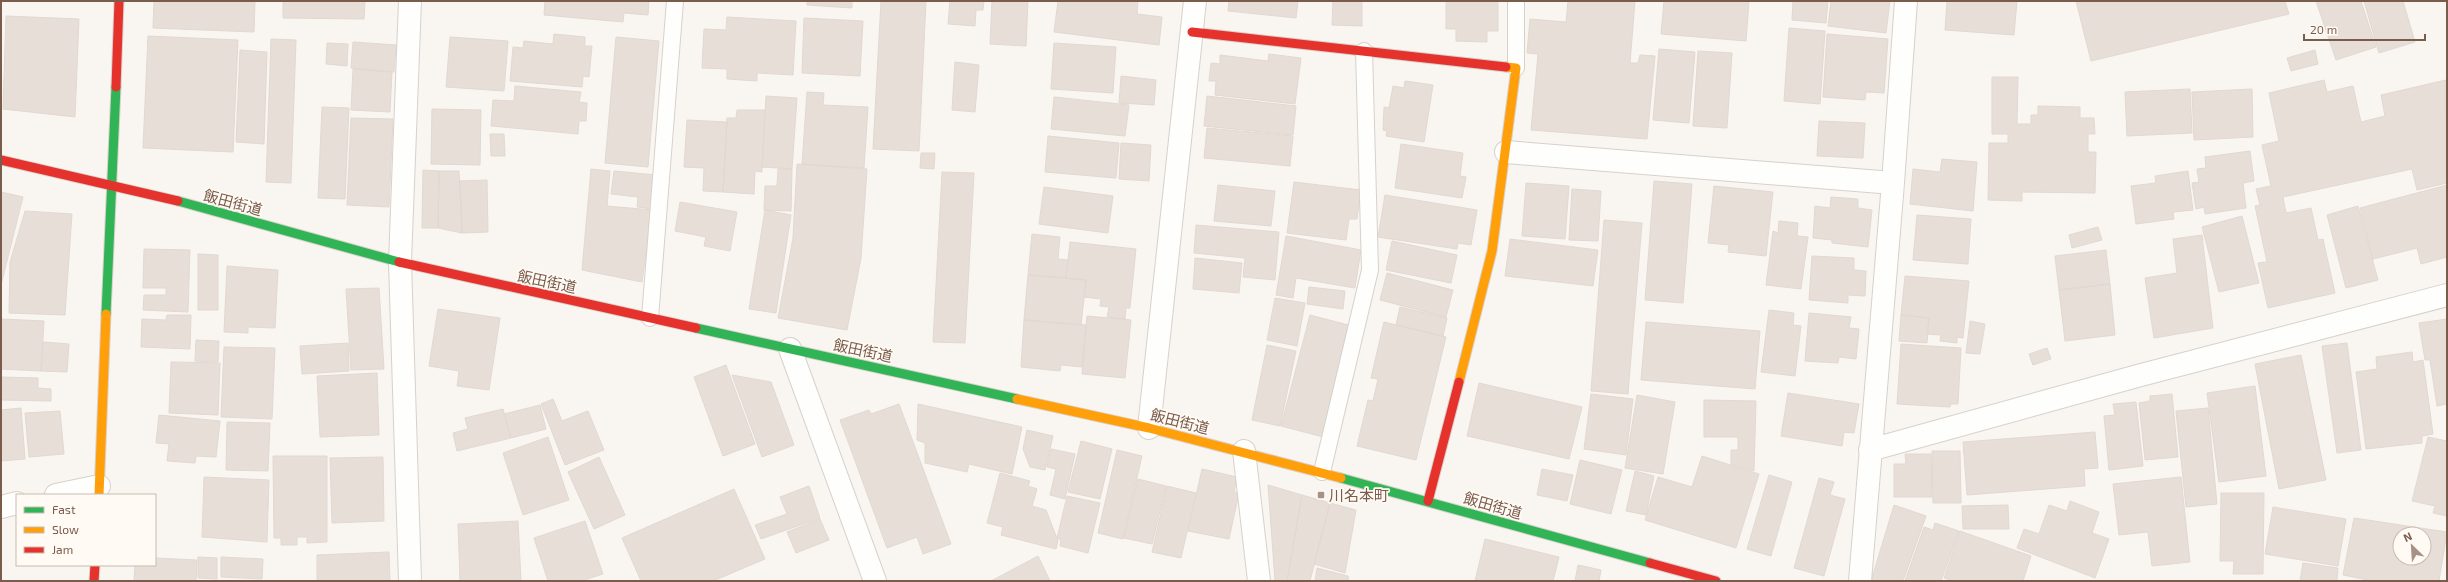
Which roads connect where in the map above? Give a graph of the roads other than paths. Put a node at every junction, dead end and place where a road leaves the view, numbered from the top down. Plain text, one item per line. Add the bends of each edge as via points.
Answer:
1 (119, 1) edge
2 (410, 1) edge
3 (675, 1) edge
4 (1195, 1) edge
5 (1516, 1) edge
6 (1906, 1) edge
7 (1192, 32) junction
8 (1364, 51) junction
9 (1516, 68) junction
10 (1506, 152) junction
11 (1, 160) edge
12 (110, 183) junction
13 (1893, 183) junction
14 (400, 262) junction
15 (2447, 295) edge
16 (650, 318) junction
17 (790, 349) junction
18 (1149, 428) junction
19 (1870, 450) junction
20 (1244, 452) junction
21 (1322, 472) junction
22 (99, 490) edge
23 (65, 494) edge
24 (1428, 501) junction
25 (16, 503) edge
26 (1, 507) edge
27 (95, 566) edge
28 (94, 581) edge
29 (410, 581) edge
30 (875, 581) edge
31 (1259, 581) edge
32 (1716, 581) edge
33 (1860, 581) edge

1 - 12 main road
2 - 14 street
3 - 16 lane
4 - 7 street
5 - 9 lane
6 - 13 street
7 - 8 main road
7 - 18 street
8 - 9 main road
8 - 21 lane via 1370,270
9 - 10 main road
10 - 13 street
10 - 24 main road via 1492,251
11 - 12 main road, 飯田街道
12 - 14 main road, 飯田街道
12 - 22 main road
13 - 19 street
14 - 16 main road, 飯田街道
14 - 29 street
15 - 19 street
16 - 17 main road, 飯田街道
17 - 18 main road, 飯田街道
17 - 30 street
18 - 20 main road, 飯田街道
19 - 33 street
20 - 21 main road, 飯田街道
20 - 31 street
21 - 24 main road, 飯田街道
22 - 23 street
24 - 32 main road, 飯田街道
25 - 26 street
27 - 28 main road

